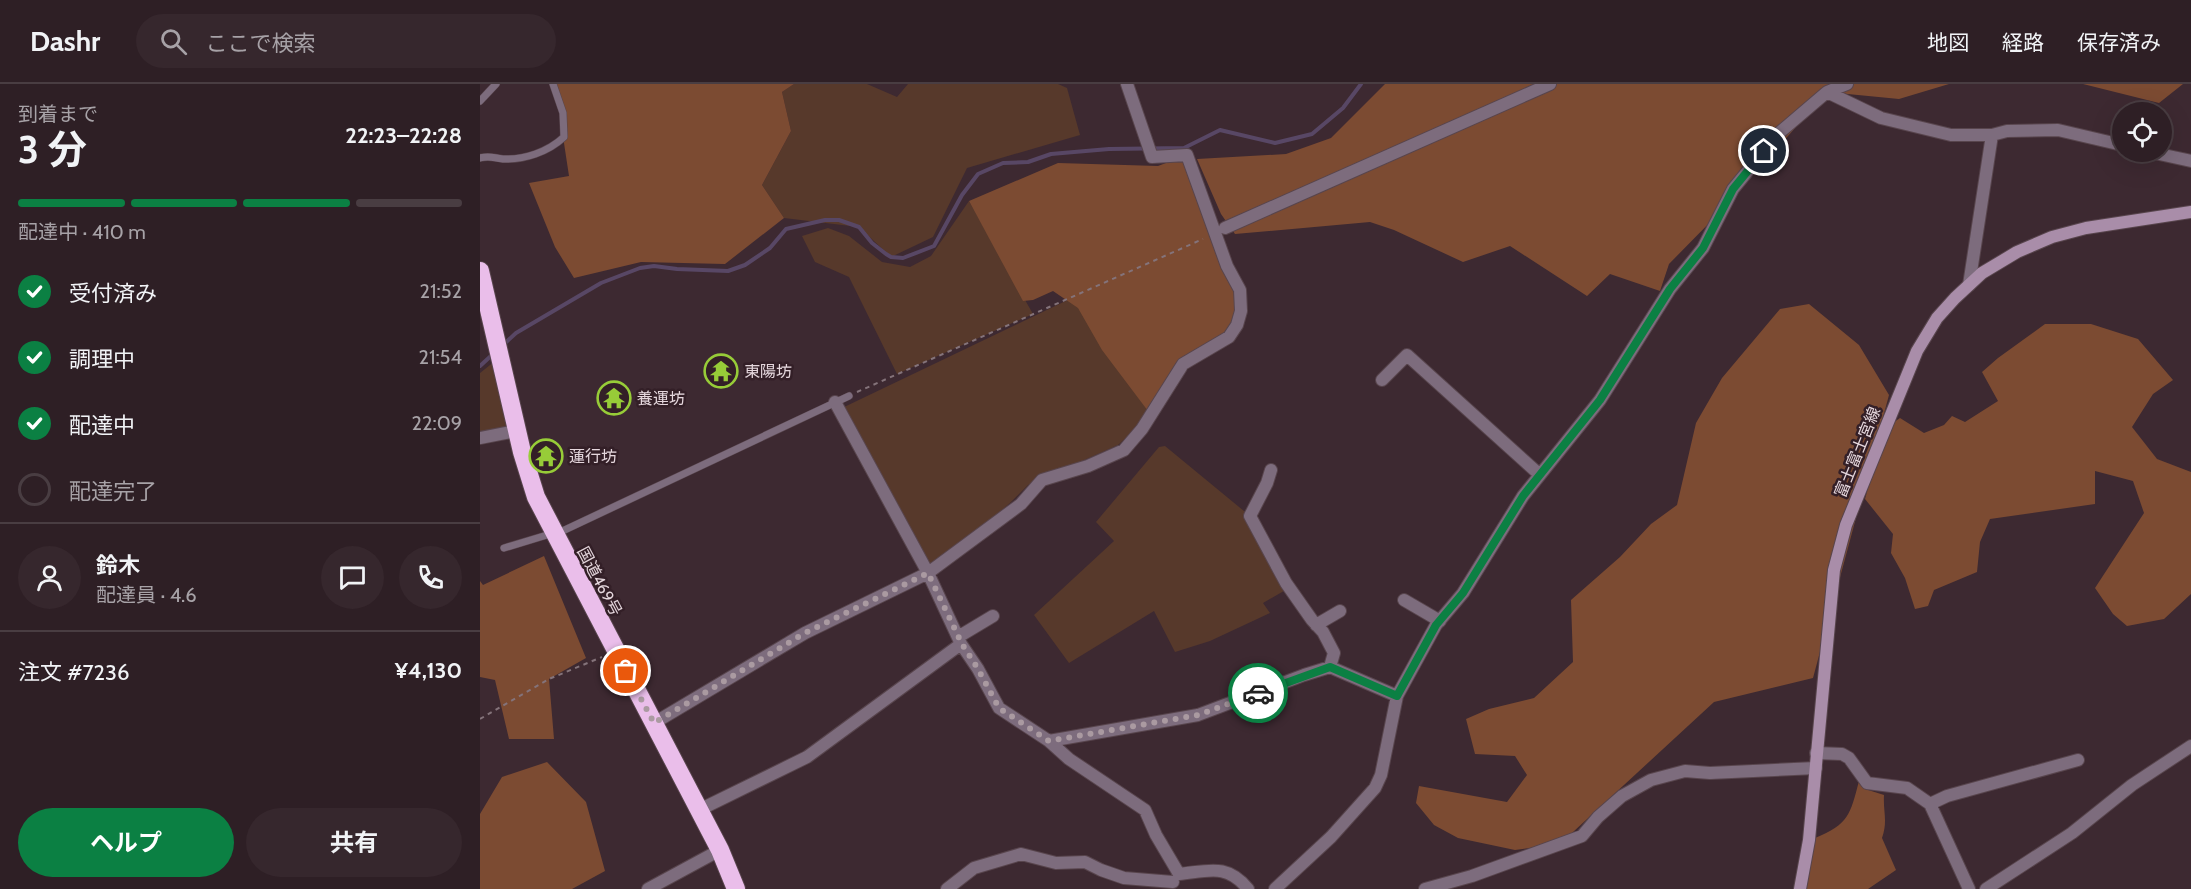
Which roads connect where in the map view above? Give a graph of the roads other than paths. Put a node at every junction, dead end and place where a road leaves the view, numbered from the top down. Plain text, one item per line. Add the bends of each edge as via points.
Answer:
1 (496, 84) edge
2 (553, 84) edge
3 (1127, 84) edge
4 (1550, 84) edge
5 (1847, 84) edge
6 (1827, 92) junction
7 (480, 101) edge
8 (1992, 135) junction
9 (2112, 143) edge
10 (2172, 157) edge
11 (480, 158) edge
12 (2191, 161) edge
13 (2191, 212) edge
14 (1220, 231) junction
15 (480, 271) edge
16 (1969, 285) junction
17 (1382, 380) dead end
18 (849, 396) road end
19 (836, 402) junction
20 (516, 431) junction
21 (480, 438) edge
22 (1271, 470) dead end
23 (1540, 475) junction
24 (554, 535) junction
25 (504, 548) dead end
26 (928, 573) junction
27 (1404, 600) dead end
28 (1340, 611) dead end
29 (993, 616) dead end
30 (1440, 621) junction
31 (1316, 625) junction
32 (960, 640) junction
33 (1330, 667) junction
34 (1397, 696) junction
35 (654, 723) junction
36 (1049, 741) junction
37 (2191, 746) edge
38 (1816, 753) junction
39 (2078, 760) dead end
40 (1816, 768) junction
41 (1930, 804) junction
42 (699, 810) junction
43 (720, 850) junction
44 (1176, 882) edge
45 (1804, 887) edge
46 (648, 889) edge
47 (736, 889) edge
48 (947, 889) edge
49 (1248, 889) edge
50 (1275, 889) edge
51 (1425, 889) edge
52 (1969, 889) edge
53 (1986, 889) edge

1 - 7 lane
2 - 11 lane via 563,113 564,137 536,154
3 - 14 street via 1152,157 1187,155
4 - 14 street
5 - 6 street
6 - 8 street via 1881,118 1951,135
6 - 23 street via 1779,133 1733,189 1703,248 1670,289 1600,400
8 - 9 street via 2058,130
8 - 16 street
10 - 12 street
13 - 16 main road, 富士富士宮線 via 2052,237 2017,252
14 - 26 street via 1227,266 1240,290 1241,311 1228,338 1183,364 1124,450 1042,480 1021,504
15 - 20 highway, 国道469号
16 - 38 main road, 富士富士宮線 via 1936,318 1917,351 1846,525 1834,570
17 - 23 street via 1407,355
18 - 19 lane
19 - 24 lane
19 - 26 street
20 - 21 street
20 - 24 highway, 国道469号 via 528,475
22 - 31 street via 1250,516 1286,583
23 - 30 street via 1463,593
24 - 25 lane
24 - 35 highway, 国道469号
26 - 32 street
26 - 35 street via 805,633
27 - 30 street
28 - 31 street
29 - 32 street
30 - 34 street
31 - 33 street via 1334,653
32 - 36 street via 999,708
32 - 42 street via 807,757
33 - 34 street
33 - 36 street via 1198,715
34 - 50 street via 1375,788
35 - 42 highway, 国道469号
36 - 44 street via 1145,810
37 - 53 street via 2132,785 2072,833
38 - 40 main road, 富士富士宮線
38 - 41 street via 1842,754 1868,783 1907,788
39 - 41 street
40 - 45 main road, 富士富士宮線
40 - 51 street via 1685,771 1651,780 1622,796 1582,836
41 - 52 street
42 - 43 highway, 国道469号
43 - 46 street
43 - 47 highway, 国道469号
44 - 48 street via 1124,878 1085,861 1056,863 1021,854 974,868
44 - 49 street via 1222,870 1239,878

